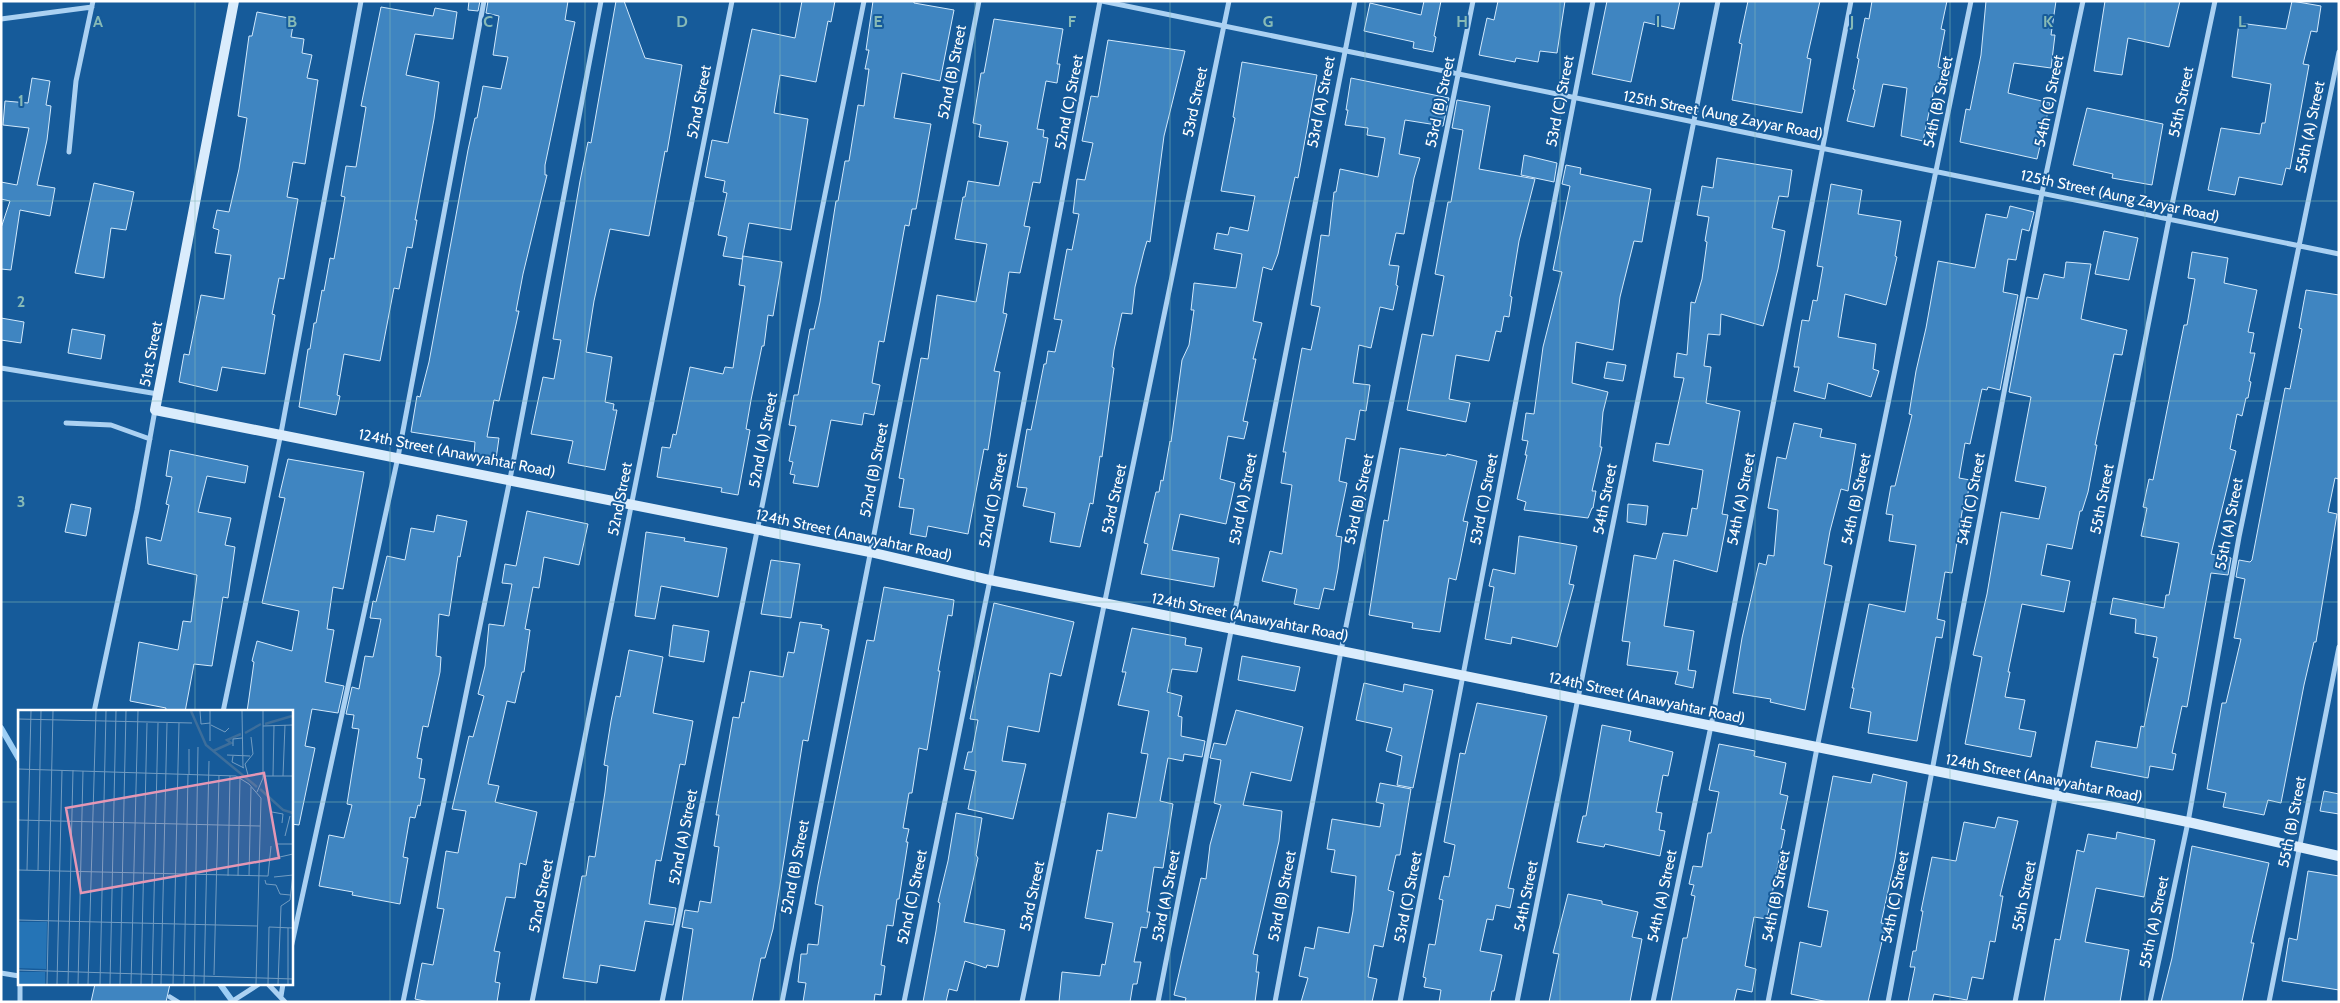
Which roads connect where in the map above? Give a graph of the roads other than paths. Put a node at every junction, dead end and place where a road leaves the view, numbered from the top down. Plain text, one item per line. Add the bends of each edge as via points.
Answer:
1 (234, 1) edge
2 (360, 1) edge
3 (484, 1) edge
4 (601, 1) edge
5 (732, 1) edge
6 (864, 1) edge
7 (979, 1) edge
8 (1101, 1) edge
9 (1229, 1) edge
10 (1354, 1) edge
11 (1473, 1) edge
12 (1592, 1) edge
13 (1718, 1) edge
14 (1851, 1) edge
15 (1971, 1) edge
16 (2083, 1) edge
17 (2215, 1) edge
18 (93, 4) edge
19 (1, 19) edge
20 (1224, 26) junction
21 (1344, 51) junction
22 (2339, 52) edge
23 (1459, 74) junction
24 (1573, 98) junction
25 (1694, 123) junction
26 (1821, 148) junction
27 (69, 152) dead end
28 (1936, 172) junction
29 (2042, 193) junction
30 (2169, 219) junction
31 (2299, 245) junction
32 (2339, 254) edge
33 (1, 368) edge
34 (159, 394) junction
35 (155, 410) junction
36 (66, 423) dead end
37 (281, 434) junction
38 (150, 440) junction
39 (398, 457) junction
40 (510, 479) junction
41 (632, 504) junction
42 (758, 529) junction
43 (870, 552) junction
44 (990, 580) junction
45 (1106, 603) junction
46 (1230, 628) junction
47 (2339, 647) edge
48 (1341, 650) junction
49 (1463, 675) junction
50 (1578, 699) junction
51 (94, 710) edge
52 (223, 710) edge
53 (1711, 726) junction
54 (1817, 748) junction
55 (1932, 770) junction
56 (2057, 796) junction
57 (2188, 822) junction
58 (2300, 848) junction
59 (2339, 856) edge
60 (292, 943) edge
61 (1, 973) edge
62 (18, 976) edge
63 (20, 986) edge
64 (256, 986) edge
65 (270, 986) edge
66 (283, 986) edge
67 (281, 996) junction
68 (170, 997) dead end
69 (20, 1002) edge
70 (178, 1002) edge
71 (231, 1002) edge
72 (285, 1002) edge
73 (403, 1002) edge
74 (532, 1002) edge
75 (662, 1002) edge
76 (782, 1002) edge
77 (904, 1002) edge
78 (1022, 1002) edge
79 (1158, 1002) edge
80 (1275, 1002) edge
81 (1400, 1002) edge
82 (1517, 1002) edge
83 (1653, 1002) edge
84 (1768, 1002) edge
85 (1888, 1002) edge
86 (2015, 1002) edge
87 (2150, 1002) edge
88 (2269, 1002) edge

1 - 34 street, 51st Street
2 - 37 street
3 - 39 street
4 - 40 street
5 - 41 street, 52nd Street
6 - 42 street, 52nd (A) Street
7 - 43 street, 52nd (B) Street
8 - 20 street, 125th Street (Aung Zayyar Road)
8 - 44 street, 52nd (C) Street
9 - 20 street, 53rd Street
10 - 21 street, 53rd (A) Street
11 - 23 street, 53rd (B) Street
12 - 24 street, 53rd (C) Street
13 - 25 street, 54th Street
14 - 26 street, 54th (A) Street
15 - 28 street, 54th (B) Street
16 - 29 street, 54th (C) Street
17 - 30 street, 55th Street
18 - 19 street
18 - 27 street via 76,81
20 - 21 street, 125th Street (Aung Zayyar Road)
20 - 45 street, 53rd Street
21 - 23 street, 125th Street (Aung Zayyar Road)
21 - 46 street, 53rd (A) Street
22 - 31 street, 55th (A) Street
23 - 24 street, 125th Street (Aung Zayyar Road)
23 - 48 street, 53rd (B) Street
24 - 25 street, 125th Street (Aung Zayyar Road)
24 - 49 street, 53rd (C) Street
25 - 26 street, 125th Street (Aung Zayyar Road)
25 - 50 street, 54th Street
26 - 28 street, 125th Street (Aung Zayyar Road)
26 - 53 street, 54th (A) Street
28 - 29 street, 125th Street (Aung Zayyar Road)
28 - 54 street, 54th (B) Street
29 - 30 street, 125th Street (Aung Zayyar Road)
29 - 55 street, 54th (C) Street
30 - 31 street, 125th Street (Aung Zayyar Road)
30 - 56 street, 55th Street
31 - 32 street, 125th Street (Aung Zayyar Road)
31 - 57 street, 55th (A) Street via 2239,537
33 - 34 street
34 - 35 street, 51st Street
35 - 37 street, 124th Street (Anawyahtar Road)
35 - 38 street, 51st Street
36 - 38 street via 111,426
37 - 39 street, 124th Street (Anawyahtar Road)
37 - 52 street
38 - 51 street, 51st Street
39 - 40 street, 124th Street (Anawyahtar Road)
39 - 60 street
40 - 41 street, 124th Street (Anawyahtar Road)
40 - 73 street
41 - 42 street, 124th Street (Anawyahtar Road)
41 - 74 street, 52nd Street
42 - 43 street, 124th Street (Anawyahtar Road)
42 - 75 street, 52nd (A) Street
43 - 44 street, 124th Street (Anawyahtar Road)
43 - 76 street, 52nd (B) Street
44 - 45 street, 124th Street (Anawyahtar Road)
44 - 77 street, 52nd (C) Street
45 - 46 street, 124th Street (Anawyahtar Road)
45 - 78 street, 53rd Street
46 - 48 street, 124th Street (Anawyahtar Road)
46 - 79 street, 53rd (A) Street
47 - 58 street, 55th (B) Street
48 - 49 street, 124th Street (Anawyahtar Road)
48 - 80 street, 53rd (B) Street
49 - 50 street, 124th Street (Anawyahtar Road)
49 - 81 street, 53rd (C) Street
50 - 53 street, 124th Street (Anawyahtar Road)
50 - 82 street, 54th Street
53 - 54 street, 124th Street (Anawyahtar Road)
53 - 83 street, 54th (A) Street
54 - 55 street, 124th Street (Anawyahtar Road)
54 - 84 street, 54th (B) Street
55 - 56 street, 124th Street (Anawyahtar Road)
55 - 85 street, 54th (C) Street
56 - 57 street, 124th Street (Anawyahtar Road)
56 - 86 street, 55th Street
57 - 58 street, 124th Street (Anawyahtar Road)
57 - 87 street, 55th (A) Street
58 - 59 street, 124th Street (Anawyahtar Road)
58 - 88 street, 55th (B) Street
61 - 62 street
63 - 69 street
64 - 71 street
65 - 67 street
66 - 67 street
67 - 72 street
68 - 70 street

